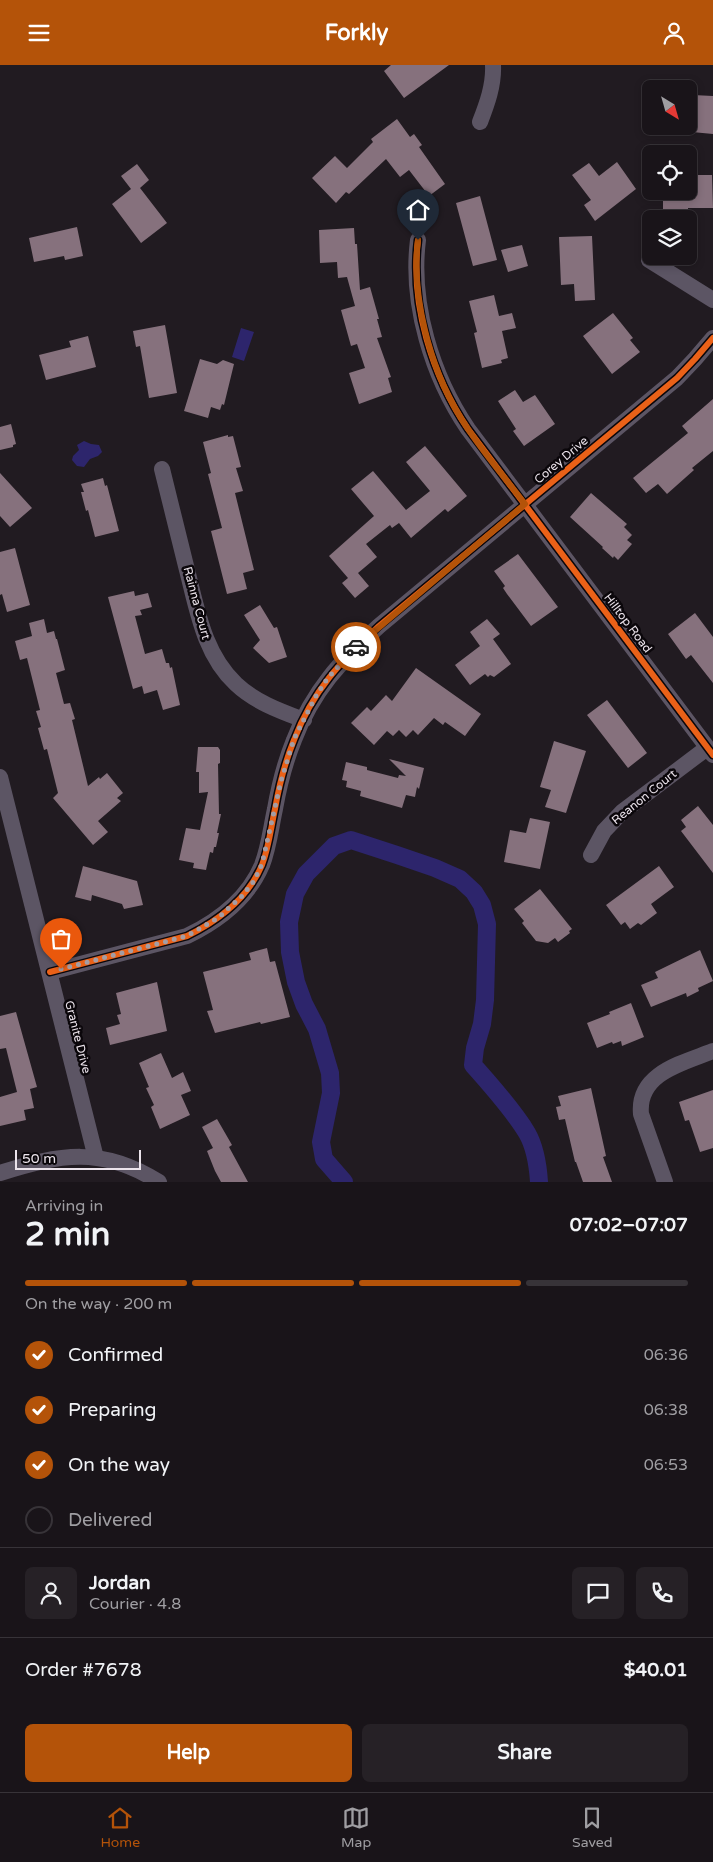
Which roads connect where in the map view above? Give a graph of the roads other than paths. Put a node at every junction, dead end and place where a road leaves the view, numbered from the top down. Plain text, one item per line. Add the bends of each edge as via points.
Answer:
1 (493, 65) edge
2 (480, 122) dead end
3 (418, 240) dead end
4 (658, 265) edge
5 (713, 300) edge
6 (713, 337) edge
7 (162, 469) dead end
8 (525, 504) junction
9 (304, 720) junction
10 (710, 751) edge
11 (0, 777) edge
12 (591, 855) dead end
13 (50, 972) junction
14 (713, 1051) edge
15 (96, 1158) junction
16 (0, 1173) edge
17 (159, 1182) edge
18 (665, 1182) edge

1 - 2 street
3 - 8 street, Hilltop Road via 416,276 421,311 444,388 468,429
4 - 5 street
6 - 8 street, Corey Drive via 677,378
7 - 9 street, Rainna Court via 212,653 223,670 247,693
8 - 9 street, Corey Drive via 357,646 327,679
8 - 10 street, Hilltop Road
9 - 13 street, Corey Drive via 294,739 281,781 262,864 254,881 231,908 187,936
10 - 12 street, Reanon Court via 622,812 604,831
11 - 13 street, Granite Drive
13 - 15 street, Granite Drive
14 - 18 street via 665,1070 647,1085 643,1095 641,1114
15 - 16 street via 48,1159
15 - 17 street via 132,1167

